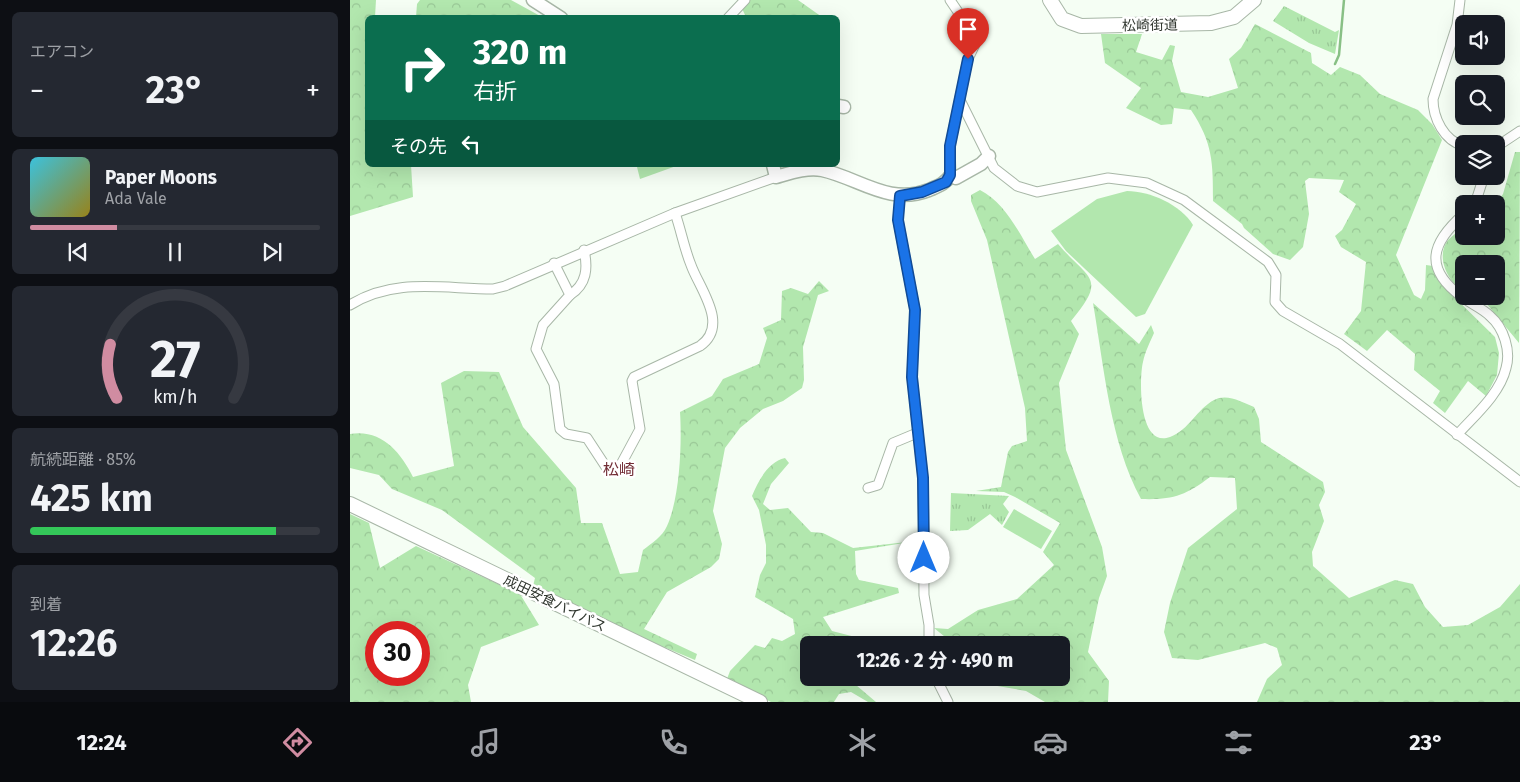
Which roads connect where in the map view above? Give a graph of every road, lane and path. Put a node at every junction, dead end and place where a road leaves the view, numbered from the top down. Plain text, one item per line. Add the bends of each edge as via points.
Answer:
1 (533, 0) edge
2 (745, 0) edge
3 (950, 0) edge
4 (1050, 0) edge
5 (1254, 0) edge
6 (1460, 0) edge
7 (557, 15) edge
8 (731, 15) edge
9 (960, 100) junction
10 (1520, 131) edge
11 (1505, 141) edge
12 (1455, 142) edge
13 (989, 156) junction
14 (774, 171) edge
15 (950, 175) junction
16 (900, 196) junction
17 (675, 213) junction
18 (1455, 223) edge
19 (584, 250) junction
20 (554, 263) junction
21 (570, 295) junction
22 (350, 305) edge
23 (917, 433) junction
24 (1457, 435) junction
25 (1520, 482) edge
26 (868, 488) dead end
27 (350, 504) edge
28 (929, 636) edge
29 (940, 686) edge
30 (760, 702) edge
31 (948, 702) edge

1 - 7 street
2 - 8 street
3 - 9 street via 977,40 968,59
4 - 5 main road, 松崎街道 via 1062,19 1081,26 1211,23 1234,17
6 - 12 street via 1457,24 1433,99 1445,133
9 - 13 street
9 - 15 street via 950,146
10 - 11 street
13 - 15 street via 956,178
13 - 24 street via 998,173 1029,190 1046,191 1088,181 1121,179 1147,183 1174,193 1268,262 1276,275 1275,302 1283,311 1340,344
14 - 16 street via 820,170 866,188
14 - 17 street
15 - 16 street via 946,182 922,192
16 - 23 street via 898,220 915,310 912,377
17 - 19 street
17 - 21 street via 691,267 708,298 712,313 711,332 700,346 634,376 632,381 640,429 615,471 606,467 587,438 566,434 560,429 554,384 536,348 543,325
18 - 24 street via 1441,237 1435,258 1438,267 1452,289 1492,317 1499,326 1508,360 1498,385
19 - 20 street
19 - 21 street via 586,274 578,289
20 - 21 street
20 - 22 street via 493,289 414,285 368,295
23 - 26 street via 893,443 878,485
23 - 28 street via 923,478 924,595
24 - 25 street
27 - 30 main road, 成田安食バイパス
29 - 31 street

